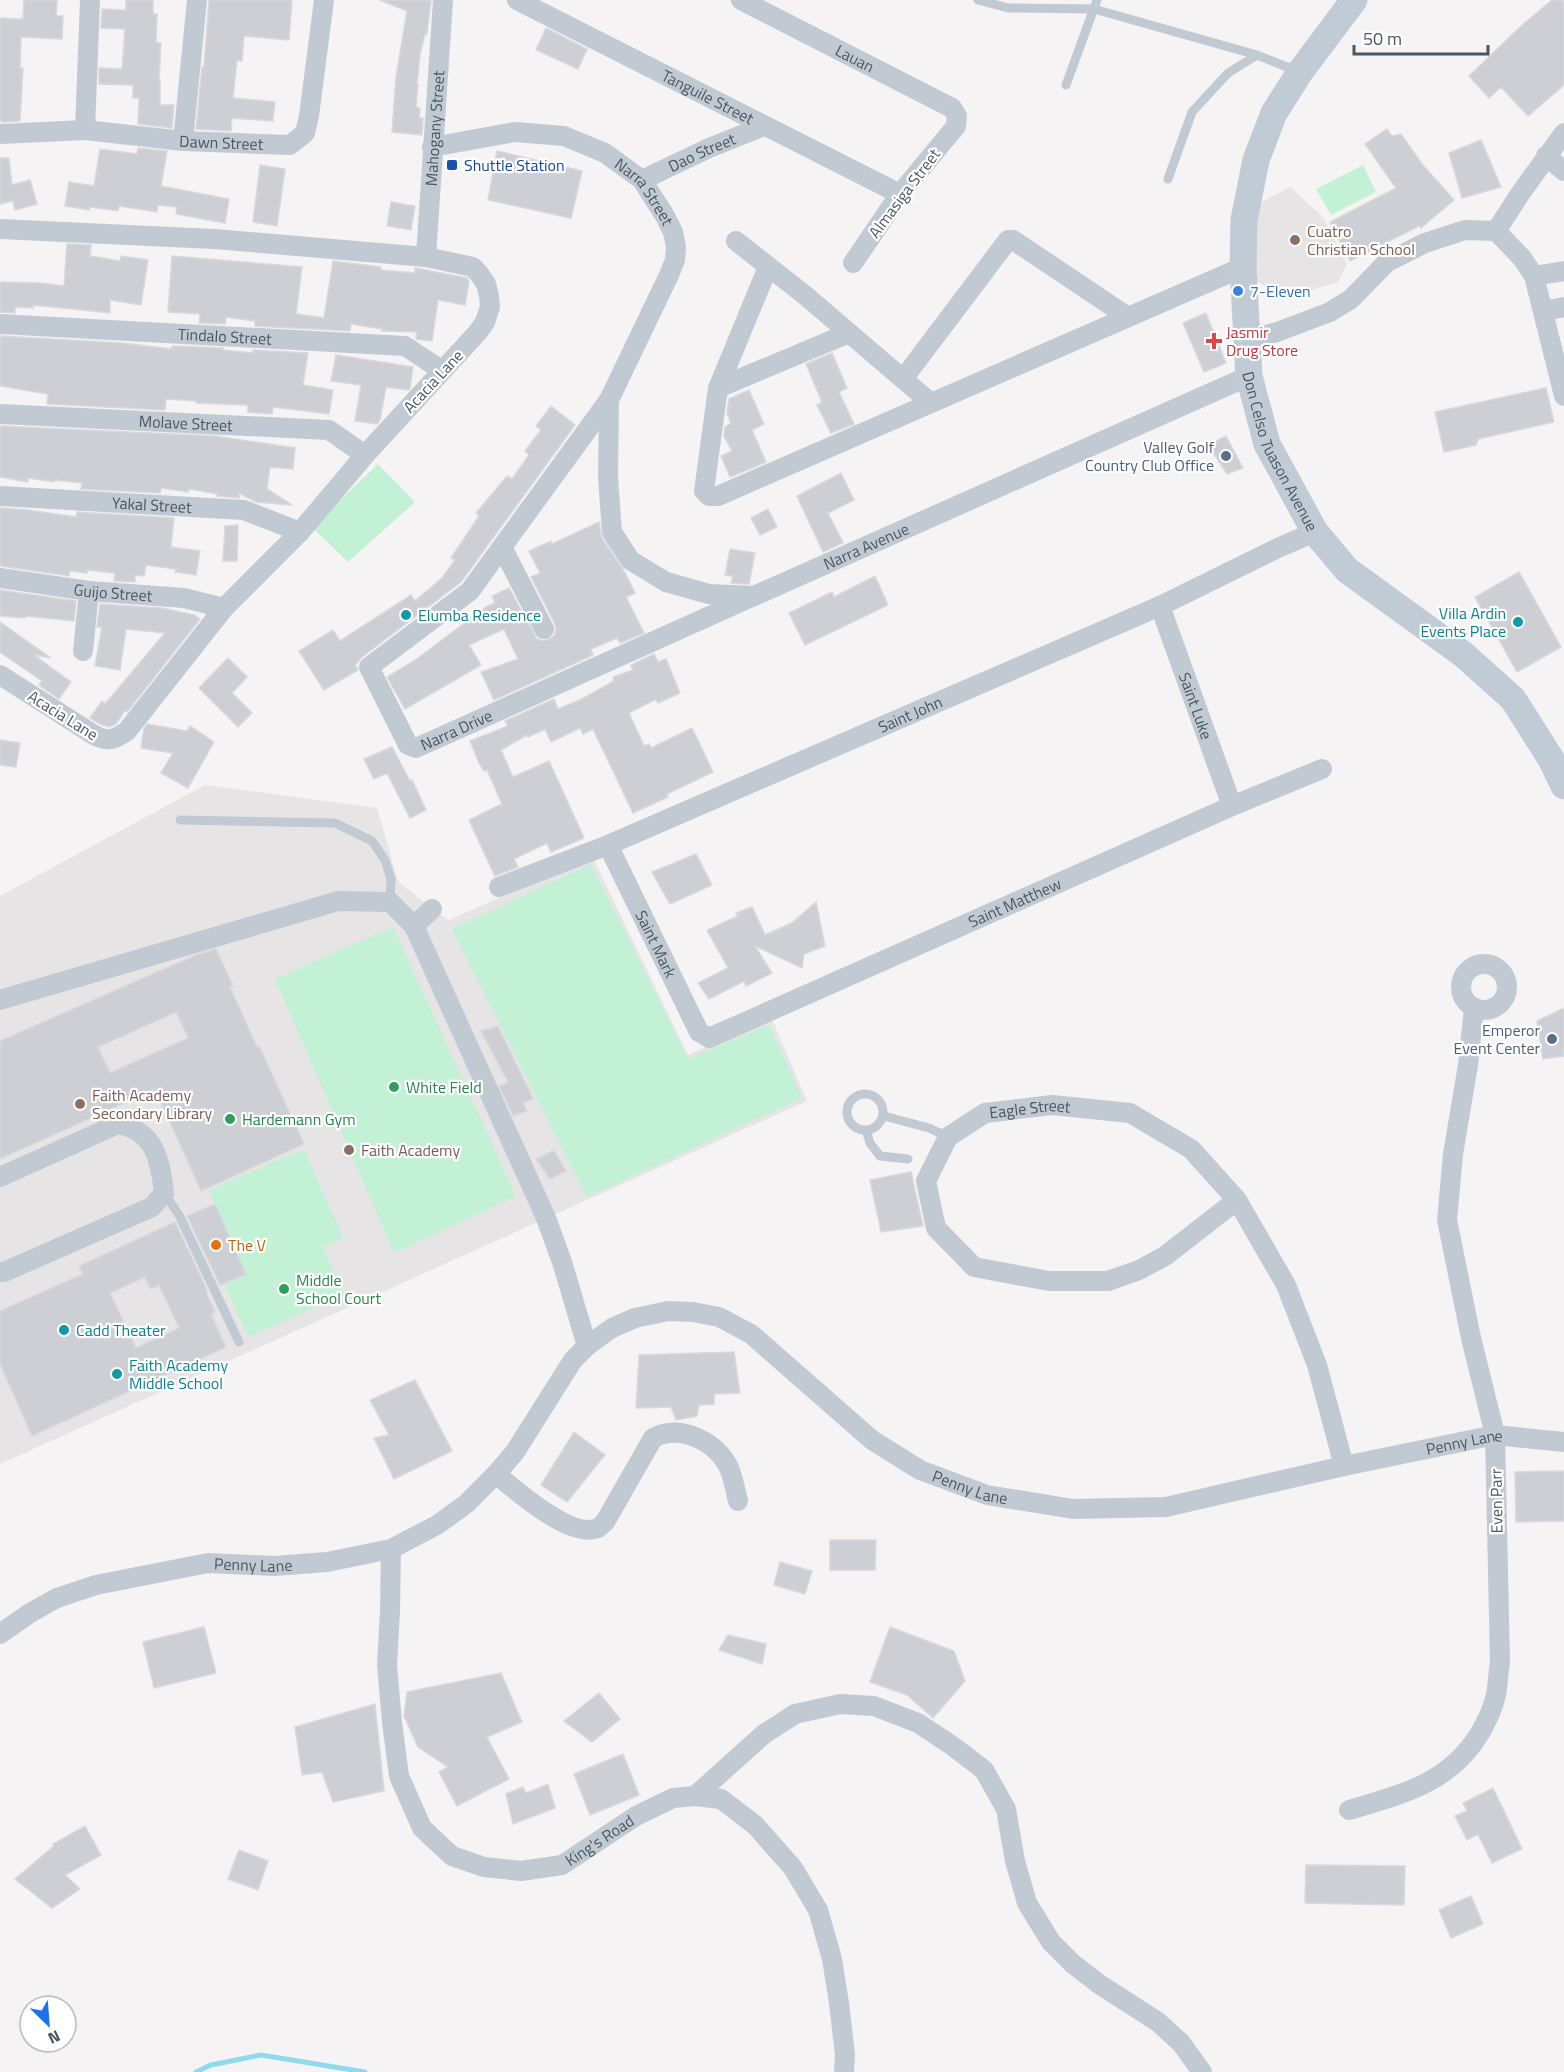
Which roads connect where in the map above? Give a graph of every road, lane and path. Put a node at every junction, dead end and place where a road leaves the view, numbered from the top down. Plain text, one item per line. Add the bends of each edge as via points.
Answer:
1 (90, 0) edge
2 (197, 0) edge
3 (324, 0) edge
4 (443, 0) edge
5 (517, 0) edge
6 (741, 0) edge
7 (978, 0) edge
8 (1354, 0) edge
9 (1096, 5) edge
10 (1257, 55) junction
11 (1300, 72) junction
12 (1066, 85) dead end
13 (764, 126) junction
14 (956, 126) joint
15 (85, 130) junction
16 (1564, 133) edge
17 (0, 134) edge
18 (183, 141) junction
19 (432, 147) junction
20 (1546, 156) junction
21 (1564, 171) edge
22 (1168, 179) dead end
23 (642, 180) junction
24 (900, 194) junction
25 (0, 229) edge
26 (1496, 231) junction
27 (736, 241) dead end
28 (426, 257) junction
29 (853, 263) dead end
30 (768, 267) junction
31 (1242, 267) junction
32 (1564, 271) edge
33 (1534, 276) junction
34 (1564, 307) edge
35 (1544, 311) junction
36 (1128, 317) junction
37 (0, 324) edge
38 (849, 333) junction
39 (1248, 340) junction
40 (1558, 349) edge
41 (441, 370) junction
42 (1249, 376) junction
43 (903, 379) junction
44 (718, 388) junction
45 (1563, 390) edge
46 (609, 400) junction
47 (931, 403) junction
48 (0, 414) edge
49 (365, 455) junction
50 (0, 496) edge
51 (300, 532) junction
52 (1315, 532) junction
53 (503, 549) junction
54 (0, 578) edge
55 (89, 591) junction
56 (754, 596) junction
57 (1160, 606) junction
58 (224, 608) junction
59 (544, 629) dead end
60 (83, 651) dead end
61 (0, 675) edge
62 (1322, 769) dead end
63 (1564, 786) edge
64 (1232, 806) junction
65 (180, 820) dead end
66 (608, 844) junction
67 (499, 887) dead end
68 (390, 902) junction
69 (432, 909) dead end
70 (414, 926) junction
71 (0, 1000) edge
72 (1474, 1008) dead end
73 (709, 1038) joint
74 (884, 1116) junction
75 (866, 1130) junction
76 (948, 1137) junction
77 (908, 1159) dead end
78 (0, 1177) edge
79 (164, 1193) junction
80 (1237, 1200) junction
81 (0, 1272) edge
82 (239, 1342) dead end
83 (587, 1346) junction
84 (1495, 1435) junction
85 (1564, 1442) edge
86 (1344, 1466) junction
87 (496, 1474) junction
88 (738, 1501) dead end
89 (391, 1549) junction
90 (0, 1634) edge
91 (695, 1796) junction
92 (1349, 1809) dead end
93 (844, 2072) edge
94 (1202, 2072) edge

1 - 15 street
2 - 18 street
3 - 18 street, Dawn Street via 304,133 290,145
4 - 19 street, Mahogany Street
5 - 13 street, Tanguile Street
6 - 14 street, Lauan via 952,108 957,116
7 - 9 lane via 1008,8
8 - 11 street, Don Celso Tuason Avenue
9 - 10 lane
9 - 12 lane
10 - 11 lane
10 - 22 lane via 1228,73 1192,112
11 - 31 street, Don Celso Tuason Avenue via 1274,113 1256,160 1244,220
13 - 23 street, Dao Street
13 - 24 street, Tanguile Street
14 - 24 street, Almasiga Street
15 - 17 street, Dawn Street
15 - 18 street, Dawn Street
16 - 20 street
19 - 23 street, Narra Street via 515,132 564,136 605,153
19 - 28 street, Mahogany Street
20 - 21 street
20 - 26 street
23 - 46 street, Narra Street via 673,232 675,260
24 - 29 street, Almasiga Street
25 - 28 street, Acacia Lane via 214,239
26 - 33 street
26 - 39 street via 1464,230 1425,243 1387,262 1351,299 1330,312
27 - 30 street
28 - 41 street, Acacia Lane via 473,267 486,284 489,296 485,322
30 - 38 street
30 - 44 street
31 - 36 street
31 - 39 street, Don Celso Tuason Avenue
32 - 33 street
33 - 35 street
34 - 35 street
35 - 40 street
36 - 43 street via 1008,240
36 - 47 street
37 - 41 street, Tindalo Street via 405,346
38 - 43 street
38 - 44 street
39 - 42 street, Don Celso Tuason Avenue
40 - 45 street
41 - 49 street, Acacia Lane
42 - 52 street, Don Celso Tuason Avenue via 1267,444
42 - 56 street, Narra Avenue
43 - 47 street
44 - 47 street via 704,491 709,496 718,496
46 - 53 street, Narra Drive
46 - 56 street, Narra Avenue via 612,532 630,560 666,582 709,594
48 - 49 street, Molave Street via 329,430
49 - 51 street, Acacia Lane
50 - 51 street, Yakal Street via 244,510
51 - 58 street, Acacia Lane
52 - 57 street, Saint John
52 - 63 street, Don Celso Tuason Avenue via 1347,570 1464,655 1513,699
53 - 56 street, Narra Drive via 471,591 369,667 412,748
53 - 59 street
54 - 55 street, Guijo Street
55 - 58 street, Guijo Street via 184,598
55 - 60 street
57 - 64 street, Saint Luke
57 - 66 street, Saint John
58 - 61 street, Acacia Lane via 127,731 117,738 106,741 94,735
62 - 64 street, Saint Matthew
64 - 73 street, Saint Matthew
65 - 68 lane via 334,823 372,840 391,879
66 - 67 street, Saint John
66 - 73 street, Saint Mark via 699,1032
68 - 70 street
68 - 71 street via 338,901
69 - 70 street
70 - 83 street via 546,1218
72 - 84 street, Even Parr via 1447,1220
74 - 75 lane via 880,1124
74 - 75 lane via 878,1098 869,1094 851,1100 848,1119 853,1127
74 - 76 lane
75 - 77 lane via 880,1156
76 - 80 street, Eagle Street via 985,1113 1052,1105 1130,1113 1191,1149
76 - 80 street via 926,1181 936,1228 975,1267 1049,1281 1108,1281 1165,1256
78 - 79 street via 118,1124 133,1127 146,1136 161,1170
79 - 81 street via 152,1207
79 - 82 lane via 179,1215
80 - 86 street, Eagle Street via 1286,1285 1317,1365
83 - 86 street, Penny Lane via 635,1318 668,1311 719,1317 751,1334 872,1440 921,1470 987,1495 1073,1509 1166,1507
83 - 87 street, Penny Lane via 573,1360 515,1452
84 - 85 street, Penny Lane
84 - 86 street, Penny Lane
84 - 92 street, Even Parr via 1500,1663 1496,1696 1472,1746 1434,1780
87 - 88 street via 555,1519 587,1530 598,1528 653,1438 663,1433 679,1433 711,1444 728,1465
87 - 89 street, Penny Lane via 466,1504 437,1525
89 - 90 street, Penny Lane via 327,1562 274,1566 208,1563 96,1586 57,1598
89 - 91 street, King's Road via 387,1665 399,1776 422,1828 452,1856 484,1867 521,1871 562,1865 636,1816 673,1798
91 - 93 street, King's Road via 721,1799 754,1825 793,1868 818,1910 832,1959
91 - 94 street via 764,1734 795,1714 840,1704 874,1706 918,1723 984,1770 1006,1809 1027,1903 1051,1942 1099,1984 1158,2022 1181,2043

